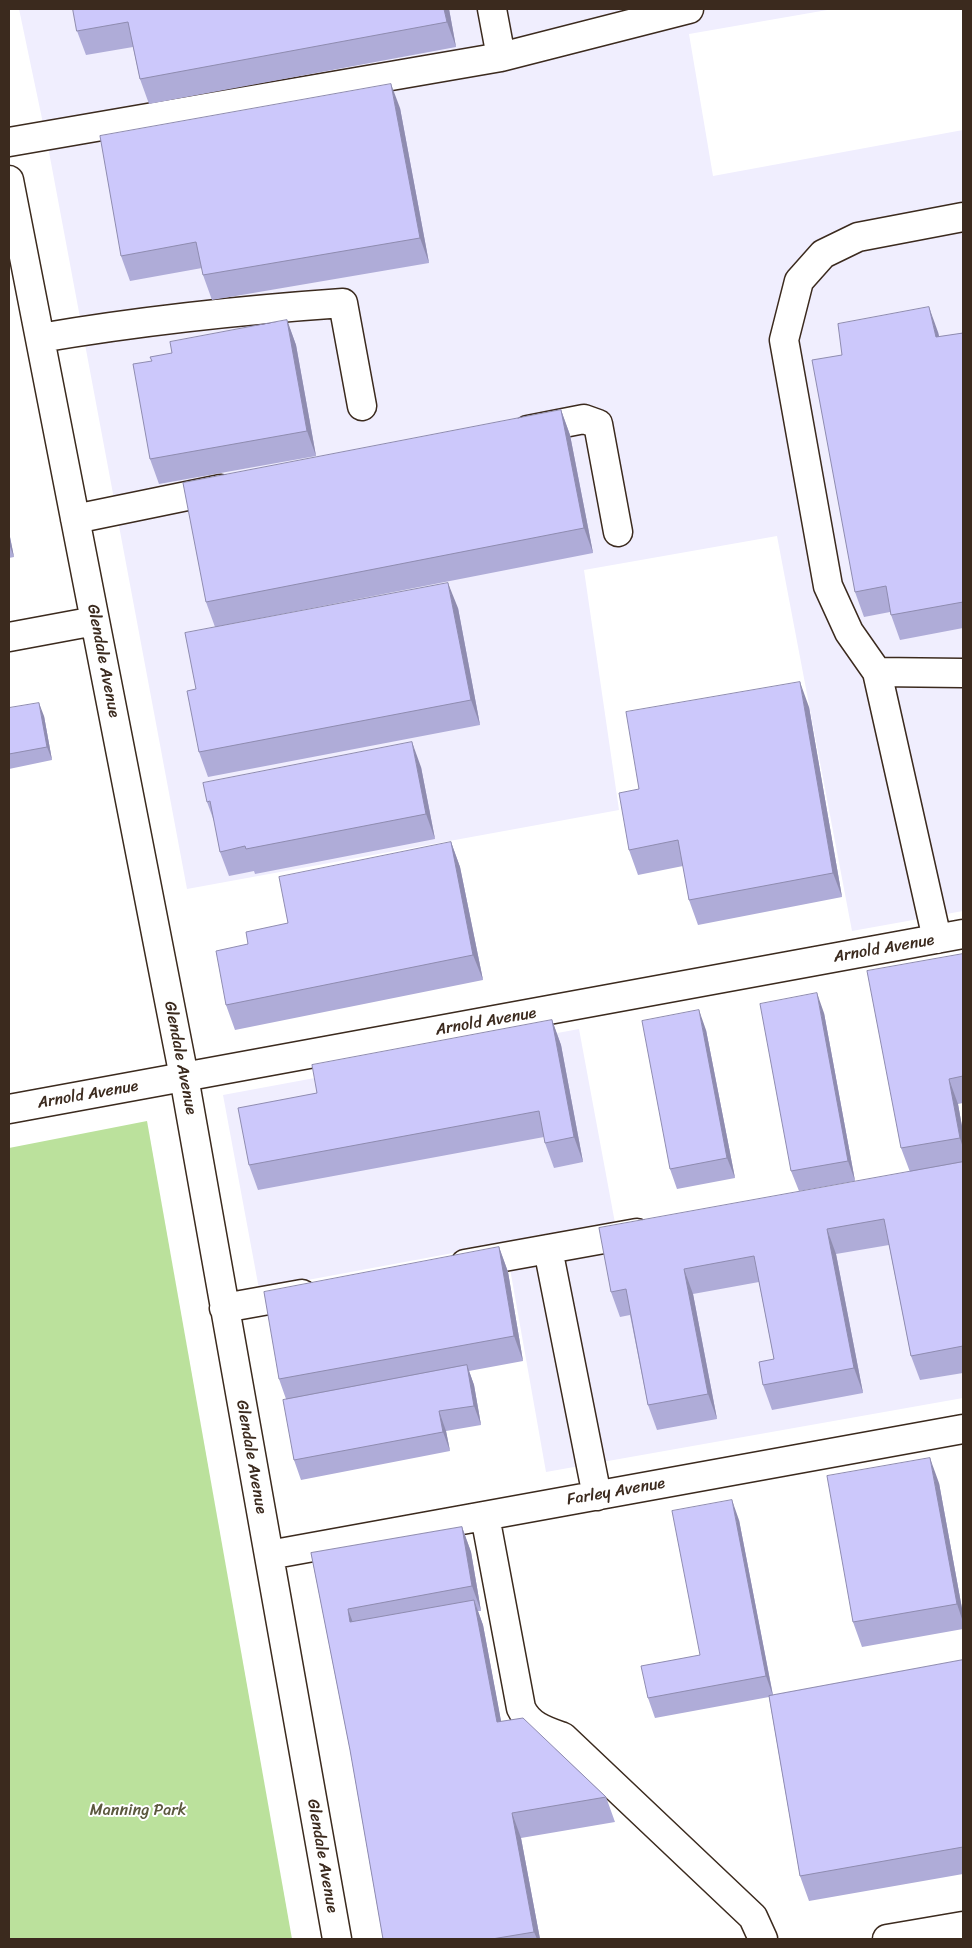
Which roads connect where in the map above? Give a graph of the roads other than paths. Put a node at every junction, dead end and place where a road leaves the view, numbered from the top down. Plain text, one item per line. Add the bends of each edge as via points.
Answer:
1 (492, 9) edge
2 (690, 9) edge
3 (501, 57) junction
4 (9, 142) edge
5 (9, 180) edge
6 (963, 217) edge
7 (40, 338) junction
8 (362, 406) dead end
9 (506, 434) edge
10 (244, 485) edge
11 (76, 519) junction
12 (618, 532) dead end
13 (95, 621) junction
14 (9, 637) edge
15 (877, 672) junction
16 (963, 673) edge
17 (963, 934) edge
18 (937, 939) junction
19 (184, 1077) junction
20 (9, 1109) edge
21 (664, 1228) edge
22 (548, 1250) junction
23 (440, 1269) edge
24 (322, 1290) edge
25 (224, 1308) junction
26 (963, 1429) edge
27 (597, 1496) junction
28 (485, 1516) junction
29 (269, 1555) junction
30 (954, 1931) edge
31 (337, 1939) edge
32 (763, 1939) edge
33 (887, 1939) edge

1 - 3 street
2 - 3 street
3 - 4 street
5 - 7 street, Glendale Avenue
6 - 15 street via 858,237 823,254 799,281 784,340 828,586 849,632
7 - 8 street via 82,330 343,303
7 - 11 street, Glendale Avenue
9 - 12 street via 584,419 598,424
10 - 11 street
11 - 13 street, Glendale Avenue
13 - 14 street
13 - 19 street, Glendale Avenue
15 - 16 street
15 - 18 street
17 - 18 street, Arnold Avenue
18 - 19 street, Arnold Avenue
19 - 20 street, Arnold Avenue
19 - 25 street, Glendale Avenue
21 - 22 street
22 - 23 street
22 - 27 street
24 - 25 street
25 - 29 street, Glendale Avenue
26 - 27 street, Farley Avenue
27 - 28 street, Farley Avenue
28 - 29 street, Farley Avenue
28 - 32 street via 521,1708 526,1719 563,1738 752,1917
29 - 31 street, Glendale Avenue
30 - 33 street

